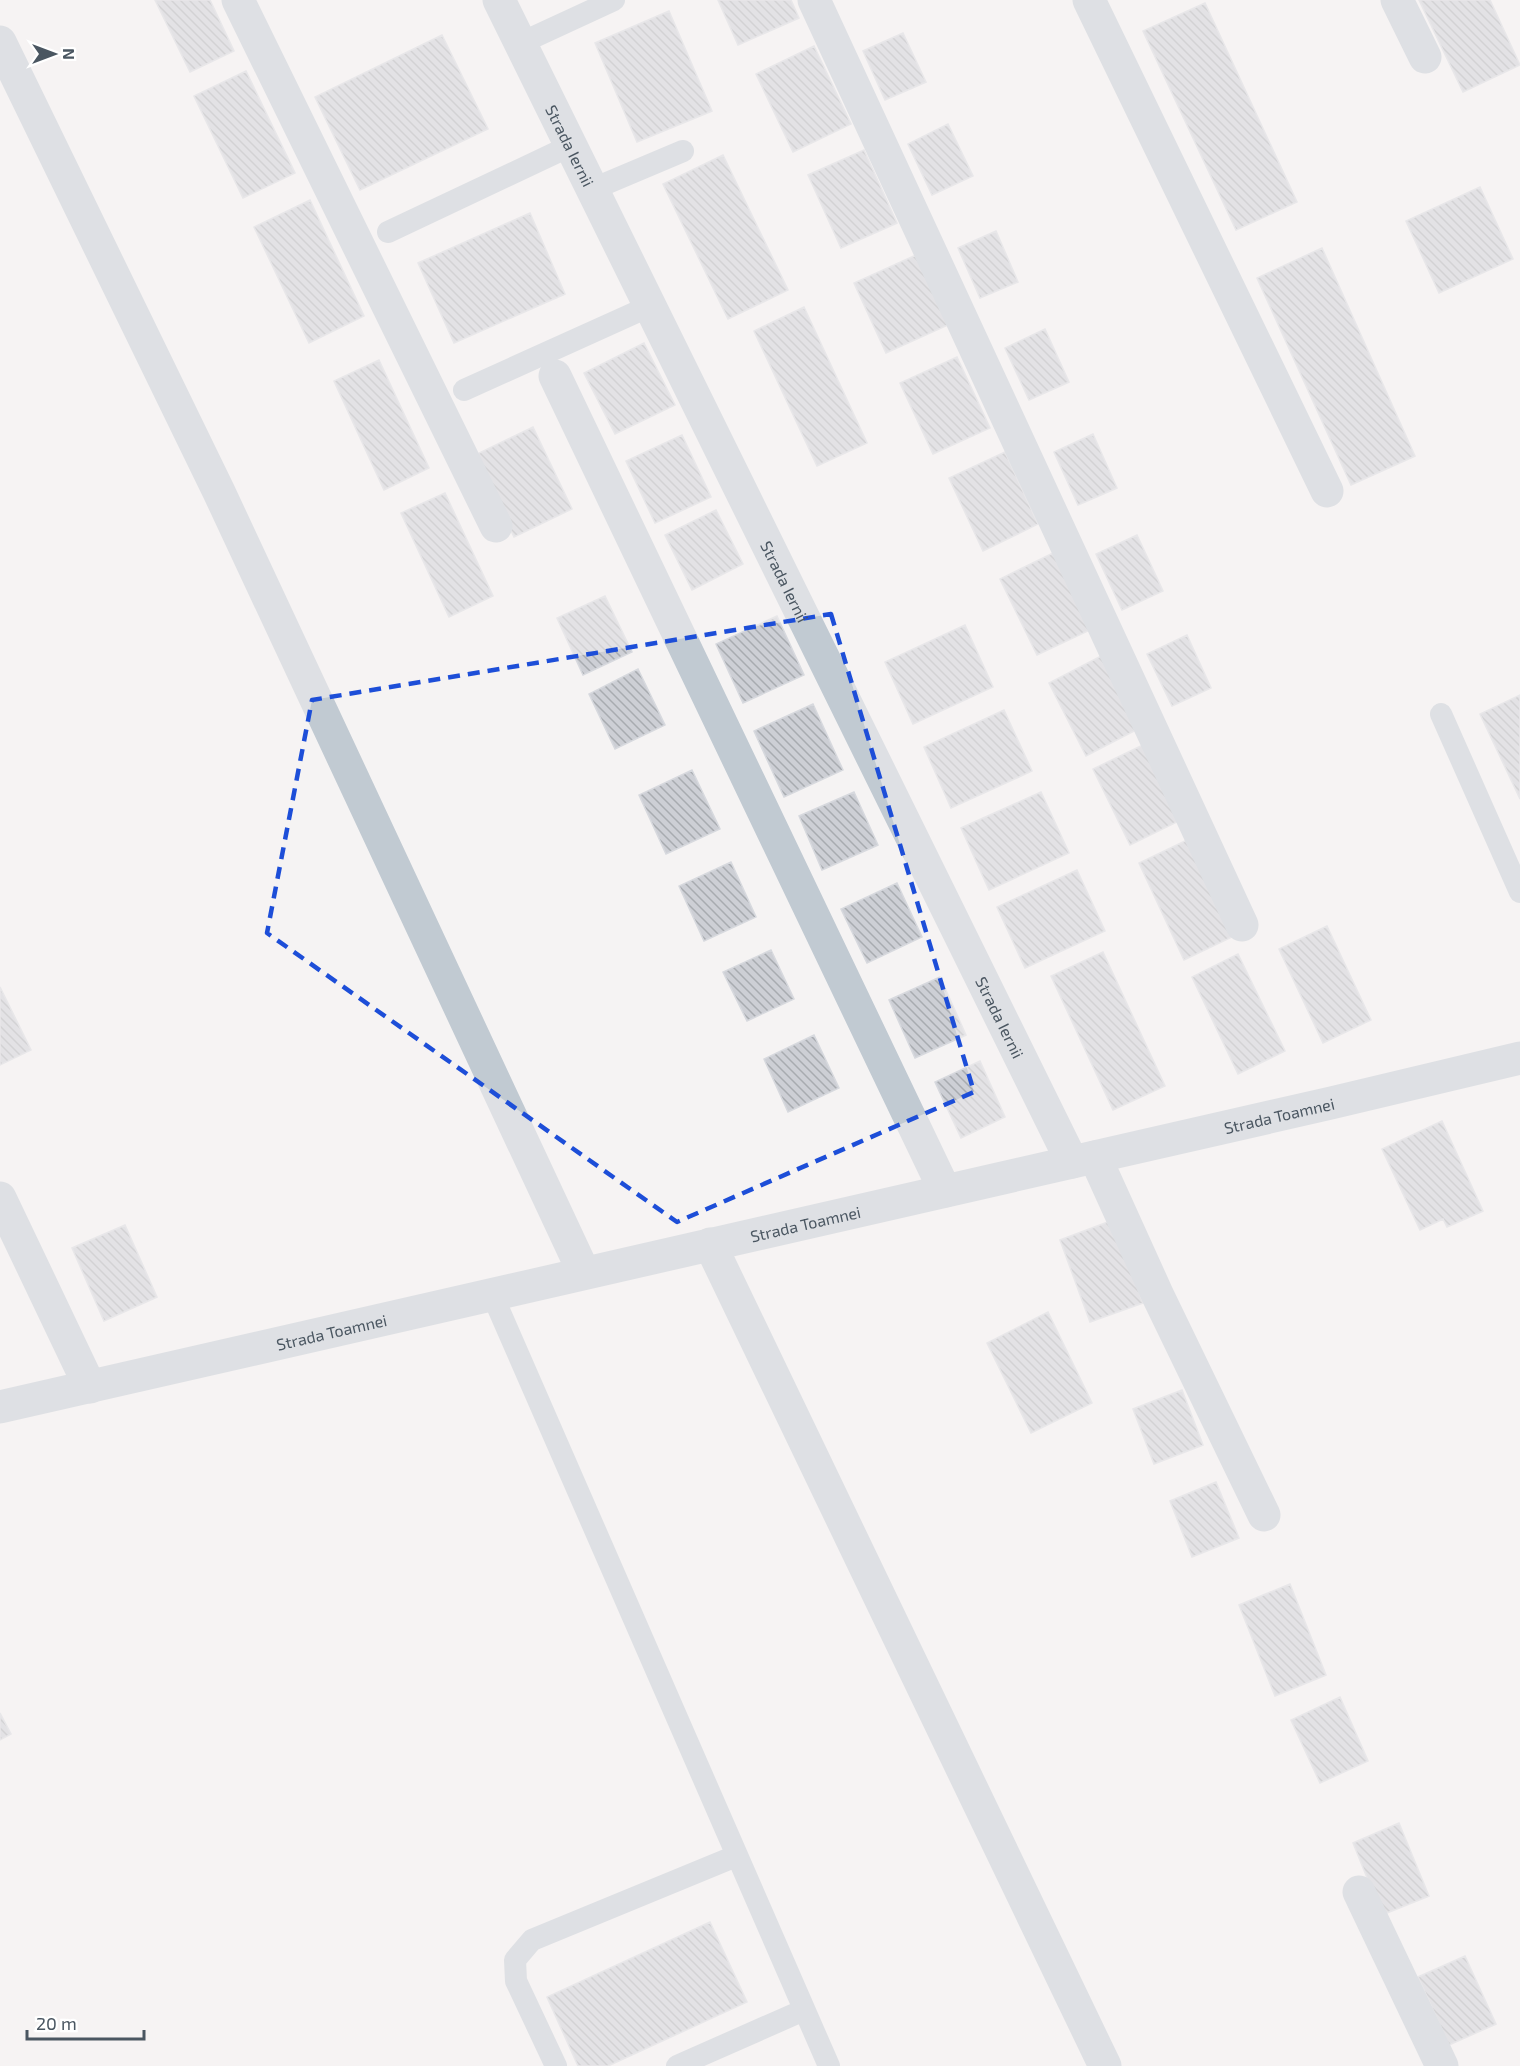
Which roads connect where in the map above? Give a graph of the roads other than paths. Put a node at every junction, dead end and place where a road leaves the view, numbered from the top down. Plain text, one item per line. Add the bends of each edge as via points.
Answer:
1 (238, 0) edge
2 (500, 0) edge
3 (614, 0) edge
4 (814, 0) edge
5 (1089, 0) edge
6 (1397, 0) edge
7 (0, 42) edge
8 (521, 43) junction
9 (1425, 57) dead end
10 (570, 146) junction
11 (682, 150) dead end
12 (593, 189) junction
13 (388, 232) dead end
14 (650, 306) junction
15 (555, 376) dead end
16 (464, 390) dead end
17 (1327, 492) dead end
18 (496, 526) dead end
19 (1441, 714) dead end
20 (1520, 892) edge
21 (1242, 925) dead end
22 (1520, 1058) edge
23 (1084, 1159) junction
24 (945, 1191) junction
25 (0, 1198) edge
26 (710, 1244) junction
27 (584, 1273) junction
28 (492, 1294) junction
29 (90, 1387) junction
30 (0, 1407) edge
31 (1264, 1515) dead end
32 (736, 1856) junction
33 (1359, 1892) dead end
34 (804, 2010) junction
35 (556, 2066) edge
36 (677, 2066) edge
37 (829, 2066) edge
38 (1105, 2066) edge
39 (1442, 2066) edge

1 - 18 street
2 - 8 street, Strada Iernii
3 - 8 lane
4 - 21 street
5 - 17 street
6 - 9 street
7 - 27 street via 219,492
8 - 10 street, Strada Iernii
10 - 12 street, Strada Iernii
10 - 13 lane
11 - 12 lane
12 - 14 street, Strada Iernii
14 - 16 lane
14 - 23 street, Strada Iernii
15 - 24 street
19 - 20 lane
22 - 23 street, Strada Toamnei
23 - 24 street, Strada Toamnei
23 - 31 street, Strada Iernii via 1158,1296
24 - 26 street, Strada Toamnei
25 - 29 street
26 - 27 street, Strada Toamnei
26 - 38 street
27 - 28 street, Strada Toamnei
28 - 29 street, Strada Toamnei
28 - 32 lane
29 - 30 street, Strada Toamnei
32 - 34 lane
32 - 35 lane via 532,1940 515,1960 516,1981
33 - 39 street
34 - 36 lane
34 - 37 lane

